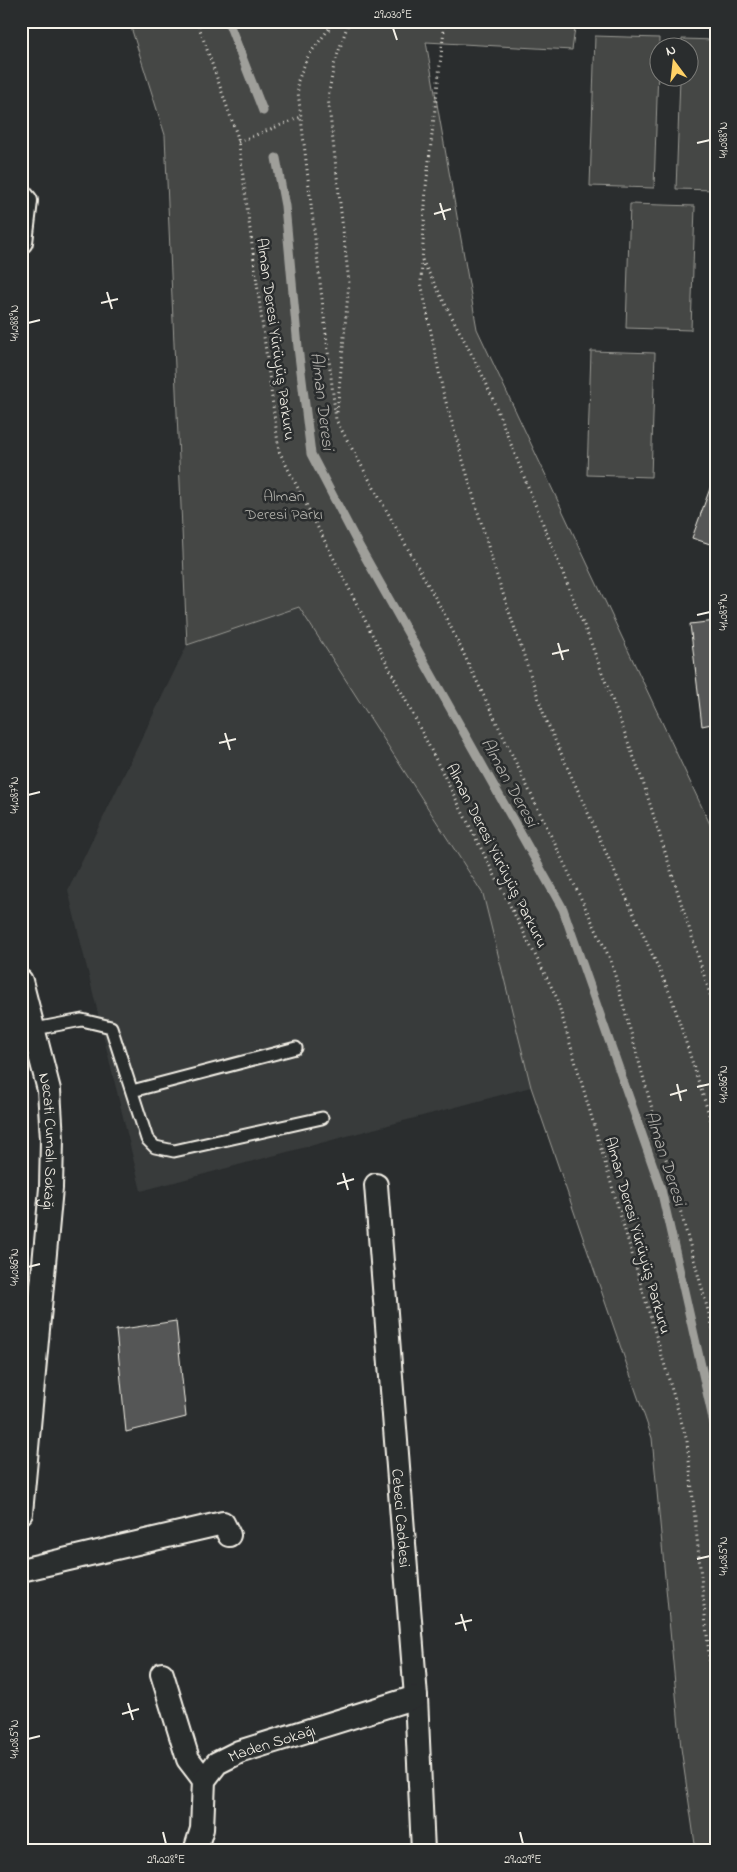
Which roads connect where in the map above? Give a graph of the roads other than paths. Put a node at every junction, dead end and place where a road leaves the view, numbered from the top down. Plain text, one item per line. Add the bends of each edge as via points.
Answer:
1 (21, 196) edge
2 (21, 242) edge
3 (21, 981) edge
4 (35, 1029) junction
5 (296, 1048) dead end
6 (132, 1091) junction
7 (322, 1118) dead end
8 (376, 1185) dead end
9 (21, 1513) edge
10 (229, 1535) dead end
11 (21, 1570) edge
12 (162, 1674) dead end
13 (416, 1697) junction
14 (204, 1780) junction
15 (195, 1851) edge
16 (423, 1851) edge

1 - 2 street via 26,201
3 - 4 street, Necati Cumalı Sokağı
4 - 6 lane via 82,1020 111,1027
4 - 9 street, Necati Cumalı Sokağı via 48,1090 52,1188
5 - 6 lane
6 - 7 lane via 146,1139 155,1147 174,1151
8 - 13 street, Cebeci Caddesi
10 - 11 street via 223,1523
12 - 14 street via 188,1759
13 - 14 street, Maden Sokağı via 239,1752 217,1763
13 - 16 street, Cebeci Caddesi
14 - 15 street via 202,1829

